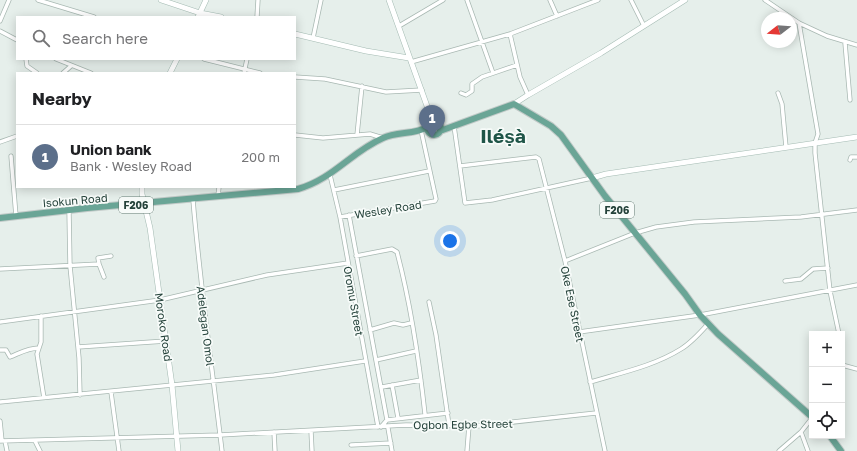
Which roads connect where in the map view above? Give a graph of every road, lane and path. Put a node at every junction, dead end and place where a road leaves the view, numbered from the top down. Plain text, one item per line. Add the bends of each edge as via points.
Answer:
1 (9, 0) edge
2 (38, 0) edge
3 (163, 0) edge
4 (206, 0) edge
5 (258, 0) edge
6 (321, 0) edge
7 (389, 0) edge
8 (443, 0) edge
9 (467, 0) edge
10 (550, 0) edge
11 (598, 0) edge
12 (631, 0) edge
13 (685, 0) edge
14 (765, 0) edge
15 (46, 2) edge
16 (199, 15) edge
17 (91, 16) edge
18 (210, 16) edge
19 (257, 16) edge
20 (557, 16) junction
21 (0, 21) edge
22 (799, 22) junction
23 (399, 26) junction
24 (644, 26) junction
25 (0, 31) edge
26 (296, 34) edge
27 (510, 34) junction
28 (313, 38) junction
29 (16, 39) edge
30 (482, 40) junction
31 (845, 43) junction
32 (857, 46) edge
33 (26, 60) edge
34 (58, 60) edge
35 (177, 60) edge
36 (207, 60) edge
37 (246, 60) edge
38 (410, 60) junction
39 (517, 64) junction
40 (71, 66) junction
41 (245, 71) edge
42 (35, 72) edge
43 (64, 72) edge
44 (88, 72) edge
45 (171, 72) edge
46 (494, 73) junction
47 (296, 77) edge
48 (362, 86) junction
49 (422, 90) junction
50 (461, 93) dead end
51 (778, 93) dead end
52 (528, 95) junction
53 (850, 100) dead end
54 (514, 104) junction
55 (433, 124) junction
56 (453, 126) junction
57 (421, 130) junction
58 (440, 131) junction
59 (430, 133) junction
60 (357, 135) junction
61 (16, 136) edge
62 (296, 136) edge
63 (857, 137) edge
64 (383, 138) junction
65 (0, 142) edge
66 (815, 143) junction
67 (786, 147) junction
68 (11, 156) dead end
69 (857, 157) edge
70 (850, 160) dead end
71 (460, 166) junction
72 (429, 171) junction
73 (330, 175) junction
74 (592, 178) junction
75 (142, 188) edge
76 (219, 188) edge
77 (547, 189) junction
78 (334, 190) junction
79 (217, 197) junction
80 (193, 200) junction
81 (144, 204) junction
82 (857, 210) edge
83 (69, 211) junction
84 (822, 214) junction
85 (349, 215) junction
86 (16, 216) junction
87 (340, 217) junction
88 (0, 218) edge
89 (635, 233) junction
90 (111, 256) dead end
91 (356, 256) junction
92 (565, 262) junction
93 (348, 263) junction
94 (99, 264) junction
95 (70, 266) junction
96 (828, 268) junction
97 (0, 269) edge
98 (104, 277) dead end
99 (785, 281) dead end
100 (857, 285) edge
101 (203, 290) junction
102 (830, 291) junction
103 (160, 300) junction
104 (429, 302) dead end
105 (75, 311) junction
106 (700, 315) junction
107 (41, 316) junction
108 (0, 322) edge
109 (411, 324) junction
110 (709, 325) junction
111 (370, 330) junction
112 (838, 331) edge
113 (579, 332) junction
114 (166, 341) junction
115 (78, 347) junction
116 (39, 348) junction
117 (0, 350) edge
118 (416, 351) junction
119 (376, 360) junction
120 (365, 362) junction
121 (845, 366) edge
122 (857, 369) edge
123 (213, 380) junction
124 (421, 380) junction
125 (590, 382) junction
126 (172, 385) junction
127 (392, 386) junction
128 (382, 387) junction
129 (111, 392) junction
130 (80, 395) junction
131 (44, 398) junction
132 (0, 402) edge
133 (448, 413) junction
134 (596, 413) junction
135 (425, 414) junction
136 (809, 415) edge
137 (398, 418) junction
138 (388, 420) junction
139 (0, 421) edge
140 (809, 422) edge
141 (449, 425) junction
142 (469, 426) junction
143 (380, 427) junction
144 (388, 428) junction
145 (311, 431) junction
146 (274, 432) junction
147 (801, 432) junction
148 (220, 435) junction
149 (178, 436) junction
150 (118, 437) junction
151 (832, 439) edge
152 (2, 441) edge
153 (35, 441) junction
154 (391, 443) junction
155 (351, 445) dead end
156 (7, 451) edge
157 (40, 451) edge
158 (119, 451) edge
159 (178, 451) edge
160 (222, 451) edge
161 (275, 451) edge
162 (312, 451) edge
163 (392, 451) edge
164 (467, 451) edge
165 (605, 451) edge
166 (779, 451) edge
167 (808, 451) edge
168 (841, 451) edge

1 - 21 street
2 - 15 street
3 - 16 street
4 - 16 street
5 - 19 street
6 - 28 street
7 - 23 street
8 - 23 street
9 - 30 street
10 - 20 street
11 - 20 street
12 - 24 street
13 - 24 street
14 - 22 street
15 - 17 street
16 - 18 street
20 - 27 street
22 - 31 street
22 - 66 street via 818,134
23 - 38 street
24 - 52 street
25 - 29 street
26 - 28 street
27 - 30 street
27 - 39 street
28 - 38 street
30 - 38 street
30 - 46 street
31 - 32 street
31 - 53 street
33 - 42 street via 26,66
34 - 40 street
35 - 45 street
36 - 41 street
37 - 41 street
38 - 49 street
39 - 46 street
39 - 52 street
40 - 43 street
40 - 44 street
46 - 50 street via 474,82 472,91 466,95
47 - 48 street
48 - 49 street via 386,92
48 - 60 street
49 - 55 street
51 - 67 street via 782,104
52 - 54 street
54 - 56 main road, F206
54 - 74 main road, F206 via 551,126 561,135
55 - 56 main road
55 - 57 main road, F206
55 - 58 main road
55 - 59 main road
56 - 58 main road, F206
56 - 71 street
57 - 59 main road, F206
57 - 64 main road, F206
57 - 72 street, Wesley Road
58 - 59 main road, F206 via 436,134
60 - 62 street via 322,138
60 - 64 street via 370,134
61 - 65 street
63 - 66 street
64 - 73 main road, F206
66 - 67 street
66 - 84 street
67 - 74 street
68 - 86 street
69 - 70 street via 851,157
71 - 77 street, Oke Ese Street via 538,158
71 - 77 street via 464,201 467,203
72 - 78 street
72 - 85 street, Wesley Road via 435,201
73 - 78 street, Oromu Street
73 - 79 main road, Isokun Road / F206 via 306,187
74 - 77 street
74 - 89 main road, F206
75 - 81 street, Moroko Road
76 - 79 street
77 - 92 street, Oke Ese Street
78 - 87 street, Oromu Street
79 - 80 main road, Isokun Road / F206
80 - 81 main road, Isokun Road / F206
80 - 101 street, Adelegan Omol
81 - 83 main road, Isokun Road / F206
81 - 103 street, Moroko Road
82 - 84 street
83 - 86 main road, Isokun Road / F206
83 - 95 street
84 - 89 street via 694,222 656,227
84 - 96 street
85 - 87 street, Wesley Road
85 - 91 street
86 - 88 main road, Isokun Road / F206
87 - 93 street, Oromu Street
89 - 92 street
89 - 106 main road, F206
90 - 94 street via 98,258
91 - 109 street via 396,250
91 - 111 street
92 - 113 street, Oke Ese Street
93 - 101 street via 266,275
93 - 120 street, Oromu Street
94 - 95 street
94 - 98 street
95 - 97 street
95 - 105 street
96 - 99 street via 813,269 801,279
96 - 102 street
100 - 102 street
101 - 103 street
101 - 123 street, Adelegan Omol
102 - 106 street
102 - 112 street
103 - 105 street
103 - 114 street, Moroko Road
104 - 133 street
105 - 107 street
105 - 115 street
106 - 110 main road, F206
106 - 113 street
107 - 108 street
107 - 116 street
109 - 111 street via 394,323
109 - 118 street
110 - 125 street via 690,342 667,356
110 - 136 main road
111 - 119 street
113 - 125 street, Oke Ese Street
114 - 115 street
114 - 126 street, Moroko Road
115 - 130 street
116 - 117 street via 29,348 21,354 10,356 6,350
116 - 131 street via 38,368
118 - 119 street
118 - 124 street
119 - 128 street
120 - 123 street
120 - 143 street, Oromu Street
121 - 122 street
123 - 126 street
123 - 148 street, Adelegan Omol
124 - 127 street
124 - 135 street
125 - 134 street, Oke Ese Street
126 - 129 street
126 - 149 street, Moroko Road
127 - 128 street
127 - 137 street
128 - 138 street
129 - 130 street
129 - 150 street
130 - 131 street
131 - 132 street
133 - 135 street
133 - 141 street
134 - 142 street, Ogbon Egbe Street
134 - 165 street, Oke Ese Street
135 - 137 street
137 - 138 street
138 - 143 street
139 - 152 street
140 - 147 street
141 - 142 street, Ogbon Egbe Street
141 - 144 street, Ogbon Egbe Street
142 - 164 street
143 - 144 street, Ogbon Egbe Street
143 - 145 street, Ogbon Egbe Street
144 - 154 street
145 - 146 street
145 - 162 street
146 - 148 street
146 - 161 street
147 - 166 street
147 - 167 street
148 - 149 street
148 - 160 street, Adelegan Omol
149 - 150 street
149 - 159 street, Moroko Road
150 - 153 street
150 - 158 street
151 - 168 main road
152 - 153 street
152 - 156 street
153 - 157 street
154 - 155 street
154 - 163 street

